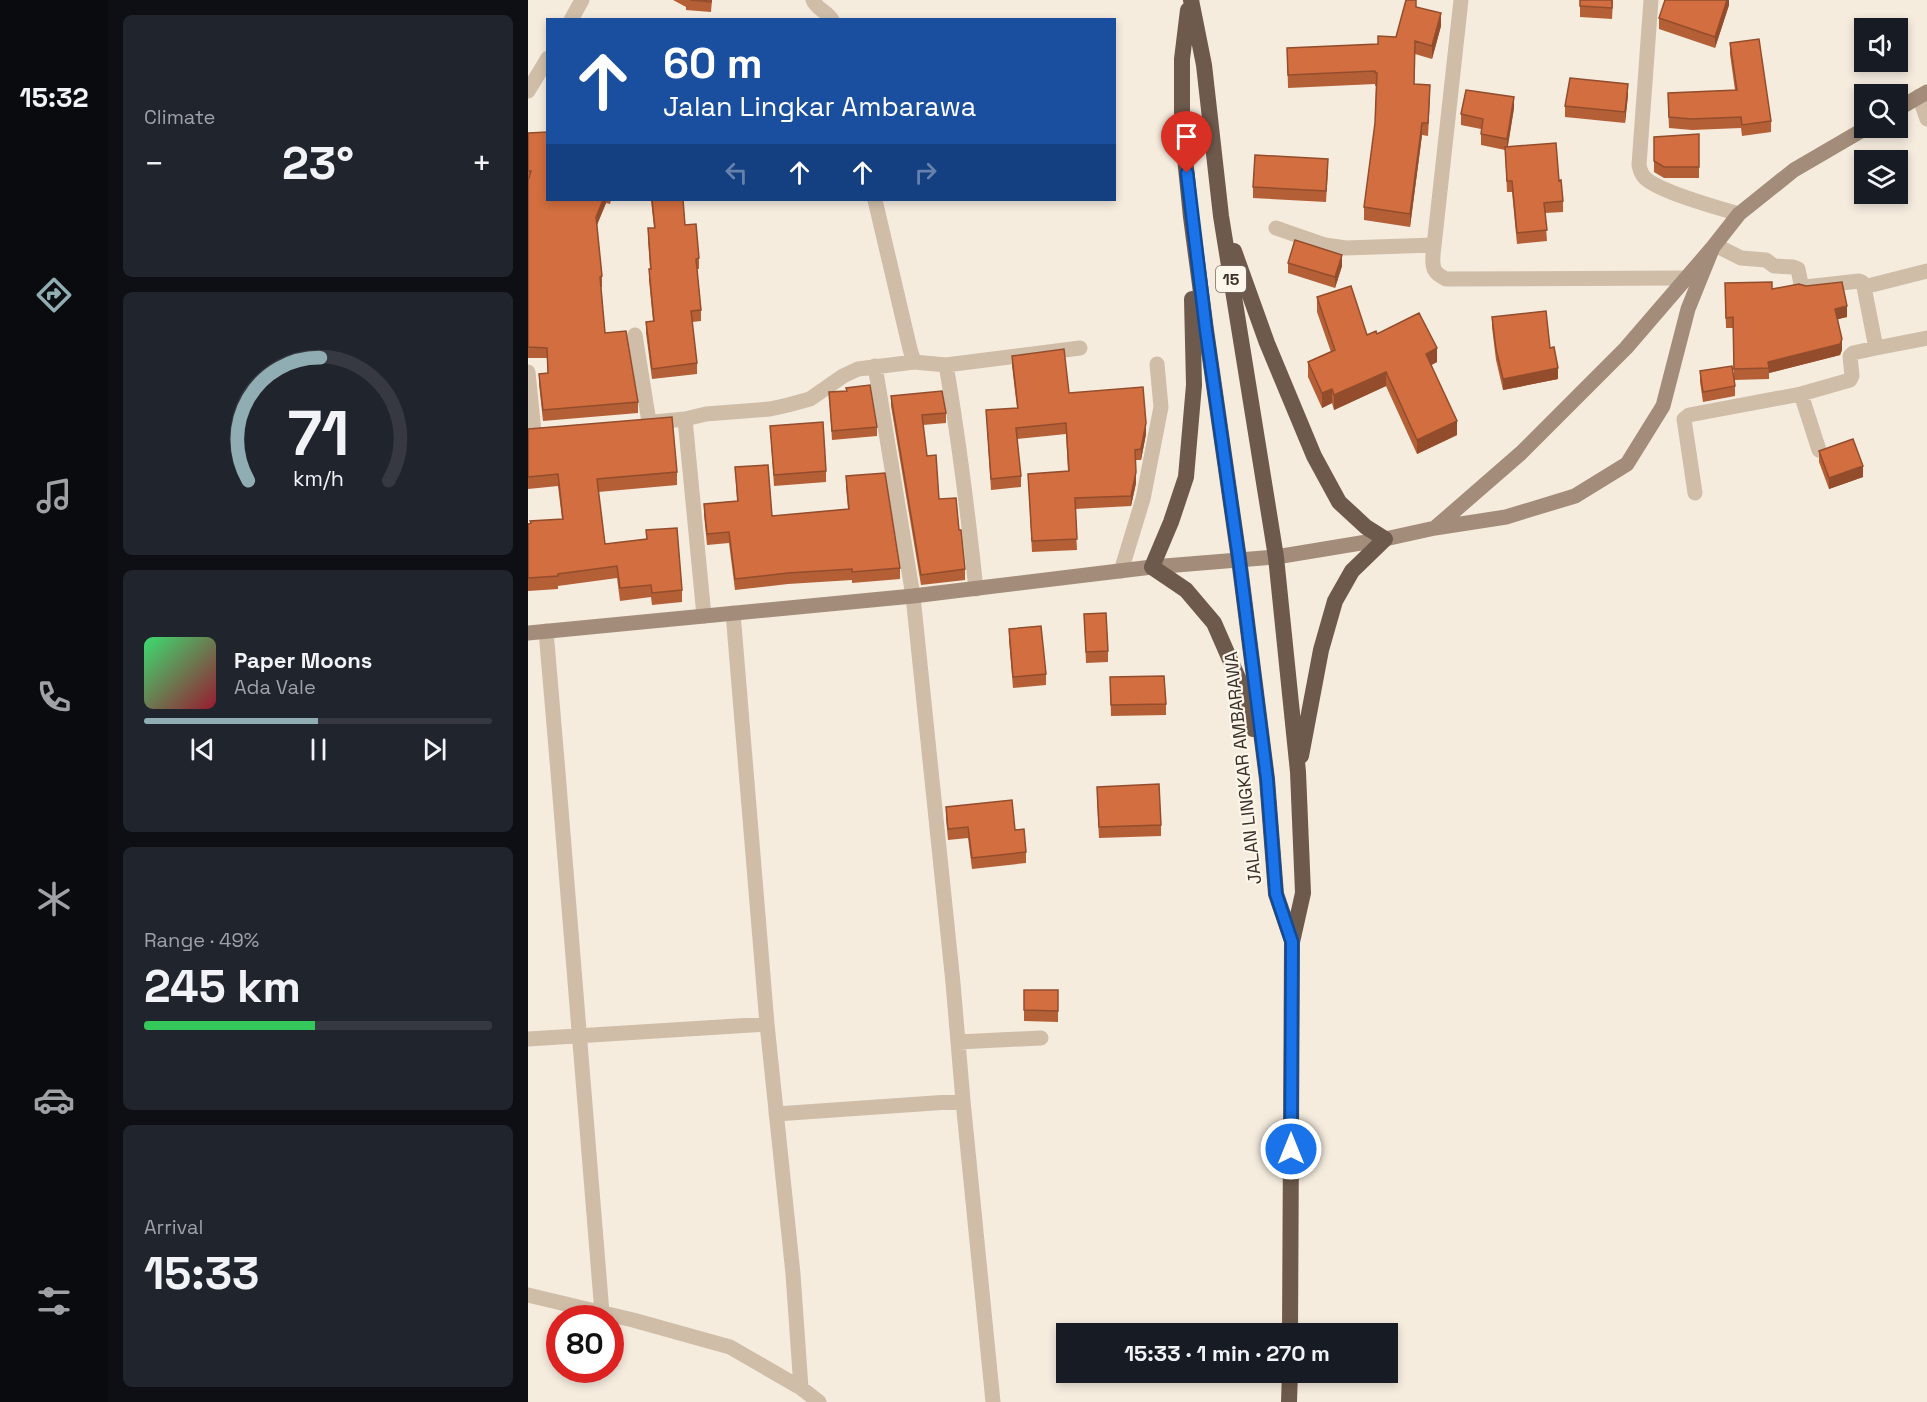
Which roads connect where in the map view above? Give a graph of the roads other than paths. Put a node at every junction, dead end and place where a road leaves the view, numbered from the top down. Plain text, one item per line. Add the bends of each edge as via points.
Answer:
1 (582, 0) edge
2 (813, 0) edge
3 (1190, 0) edge
4 (1461, 0) edge
5 (1651, 0) edge
6 (572, 18) edge
7 (831, 18) edge
8 (546, 63) edge
9 (537, 85) edge
10 (1923, 94) edge
11 (1908, 103) edge
12 (1927, 119) edge
13 (1854, 135) edge
14 (875, 201) edge
15 (1739, 214) junction
16 (1221, 216) junction
17 (1191, 217) junction
18 (1276, 228) dead end
19 (1434, 245) junction
20 (1714, 246) junction
21 (1927, 271) edge
22 (1684, 278) junction
23 (1864, 287) junction
24 (635, 335) dead end
25 (1927, 338) edge
26 (1080, 348) dead end
27 (1876, 348) junction
28 (914, 362) junction
29 (1157, 364) dead end
30 (946, 365) junction
31 (875, 366) junction
32 (528, 372) edge
33 (1801, 394) junction
34 (685, 419) junction
35 (536, 432) edge
36 (1819, 450) edge
37 (1695, 494) dead end
38 (1435, 528) junction
39 (1385, 539) junction
40 (1276, 556) junction
41 (1239, 559) junction
42 (1152, 567) junction
43 (1121, 571) junction
44 (976, 589) junction
45 (913, 596) junction
46 (733, 613) junction
47 (704, 616) junction
48 (546, 631) junction
49 (528, 633) edge
50 (1298, 772) junction
51 (1267, 779) junction
52 (1292, 942) junction
53 (767, 1024) junction
54 (578, 1035) junction
55 (1041, 1038) dead end
56 (528, 1039) edge
57 (958, 1042) junction
58 (963, 1101) junction
59 (776, 1114) junction
60 (528, 1295) edge
61 (572, 1305) edge
62 (601, 1305) edge
63 (624, 1318) edge
64 (1290, 1323) edge
65 (1290, 1383) edge
66 (801, 1388) junction
67 (819, 1402) edge
68 (993, 1402) edge
69 (1290, 1402) edge

1 - 6 street
2 - 7 street
3 - 16 highway, JALAN LINGKAR AMBARAWA / 15 via 1204,64
3 - 17 highway, JALAN LINGKAR AMBARAWA / 15 via 1182,59 1182,128
4 - 19 street
5 - 15 street via 1640,171 1659,186
8 - 9 street
10 - 11 main road
10 - 12 street
13 - 15 main road via 1794,170
14 - 28 street
15 - 20 main road
16 - 39 highway via 1314,456 1339,502
16 - 40 highway, JALAN LINGKAR AMBARAWA / 15
17 - 41 highway, JALAN LINGKAR AMBARAWA / 15
17 - 42 highway via 1194,385 1186,477
18 - 19 street via 1346,248
19 - 22 street via 1432,267 1446,279
20 - 22 main road
20 - 23 street via 1741,258 1798,269 1805,287 1859,281
20 - 38 main road via 1688,309 1662,406 1627,464 1575,496 1506,517
21 - 23 street
22 - 38 main road via 1626,348 1521,453
23 - 27 street
24 - 34 street via 643,422
25 - 27 street
26 - 30 street
27 - 33 street via 1850,356 1850,380
28 - 30 street
28 - 31 street
29 - 43 street via 1161,407 1143,499
30 - 44 street via 957,424
31 - 34 street via 843,376 810,399 770,409
31 - 45 street
32 - 35 street
33 - 36 street
33 - 37 street via 1684,419
34 - 47 street
38 - 39 main road
39 - 40 main road
39 - 50 highway via 1352,571 1335,601 1321,651
40 - 41 main road
40 - 50 highway, JALAN LINGKAR AMBARAWA / 15
41 - 42 main road
41 - 51 highway, JALAN LINGKAR AMBARAWA / 15
42 - 43 main road
42 - 51 highway via 1186,590 1214,623 1238,678
43 - 44 main road
44 - 45 main road
45 - 46 main road
45 - 57 street
46 - 47 main road
46 - 53 street
47 - 48 main road
48 - 49 main road
48 - 54 street
50 - 52 highway, JALAN LINGKAR AMBARAWA / 15 via 1303,893
51 - 52 highway, JALAN LINGKAR AMBARAWA / 15 via 1276,894
52 - 64 highway, 15
53 - 54 street
53 - 59 street
54 - 56 street
54 - 62 street
55 - 57 street
57 - 58 street
58 - 59 street
58 - 68 street
59 - 66 street
60 - 61 street
63 - 66 street via 730,1347
65 - 69 highway
66 - 67 street

